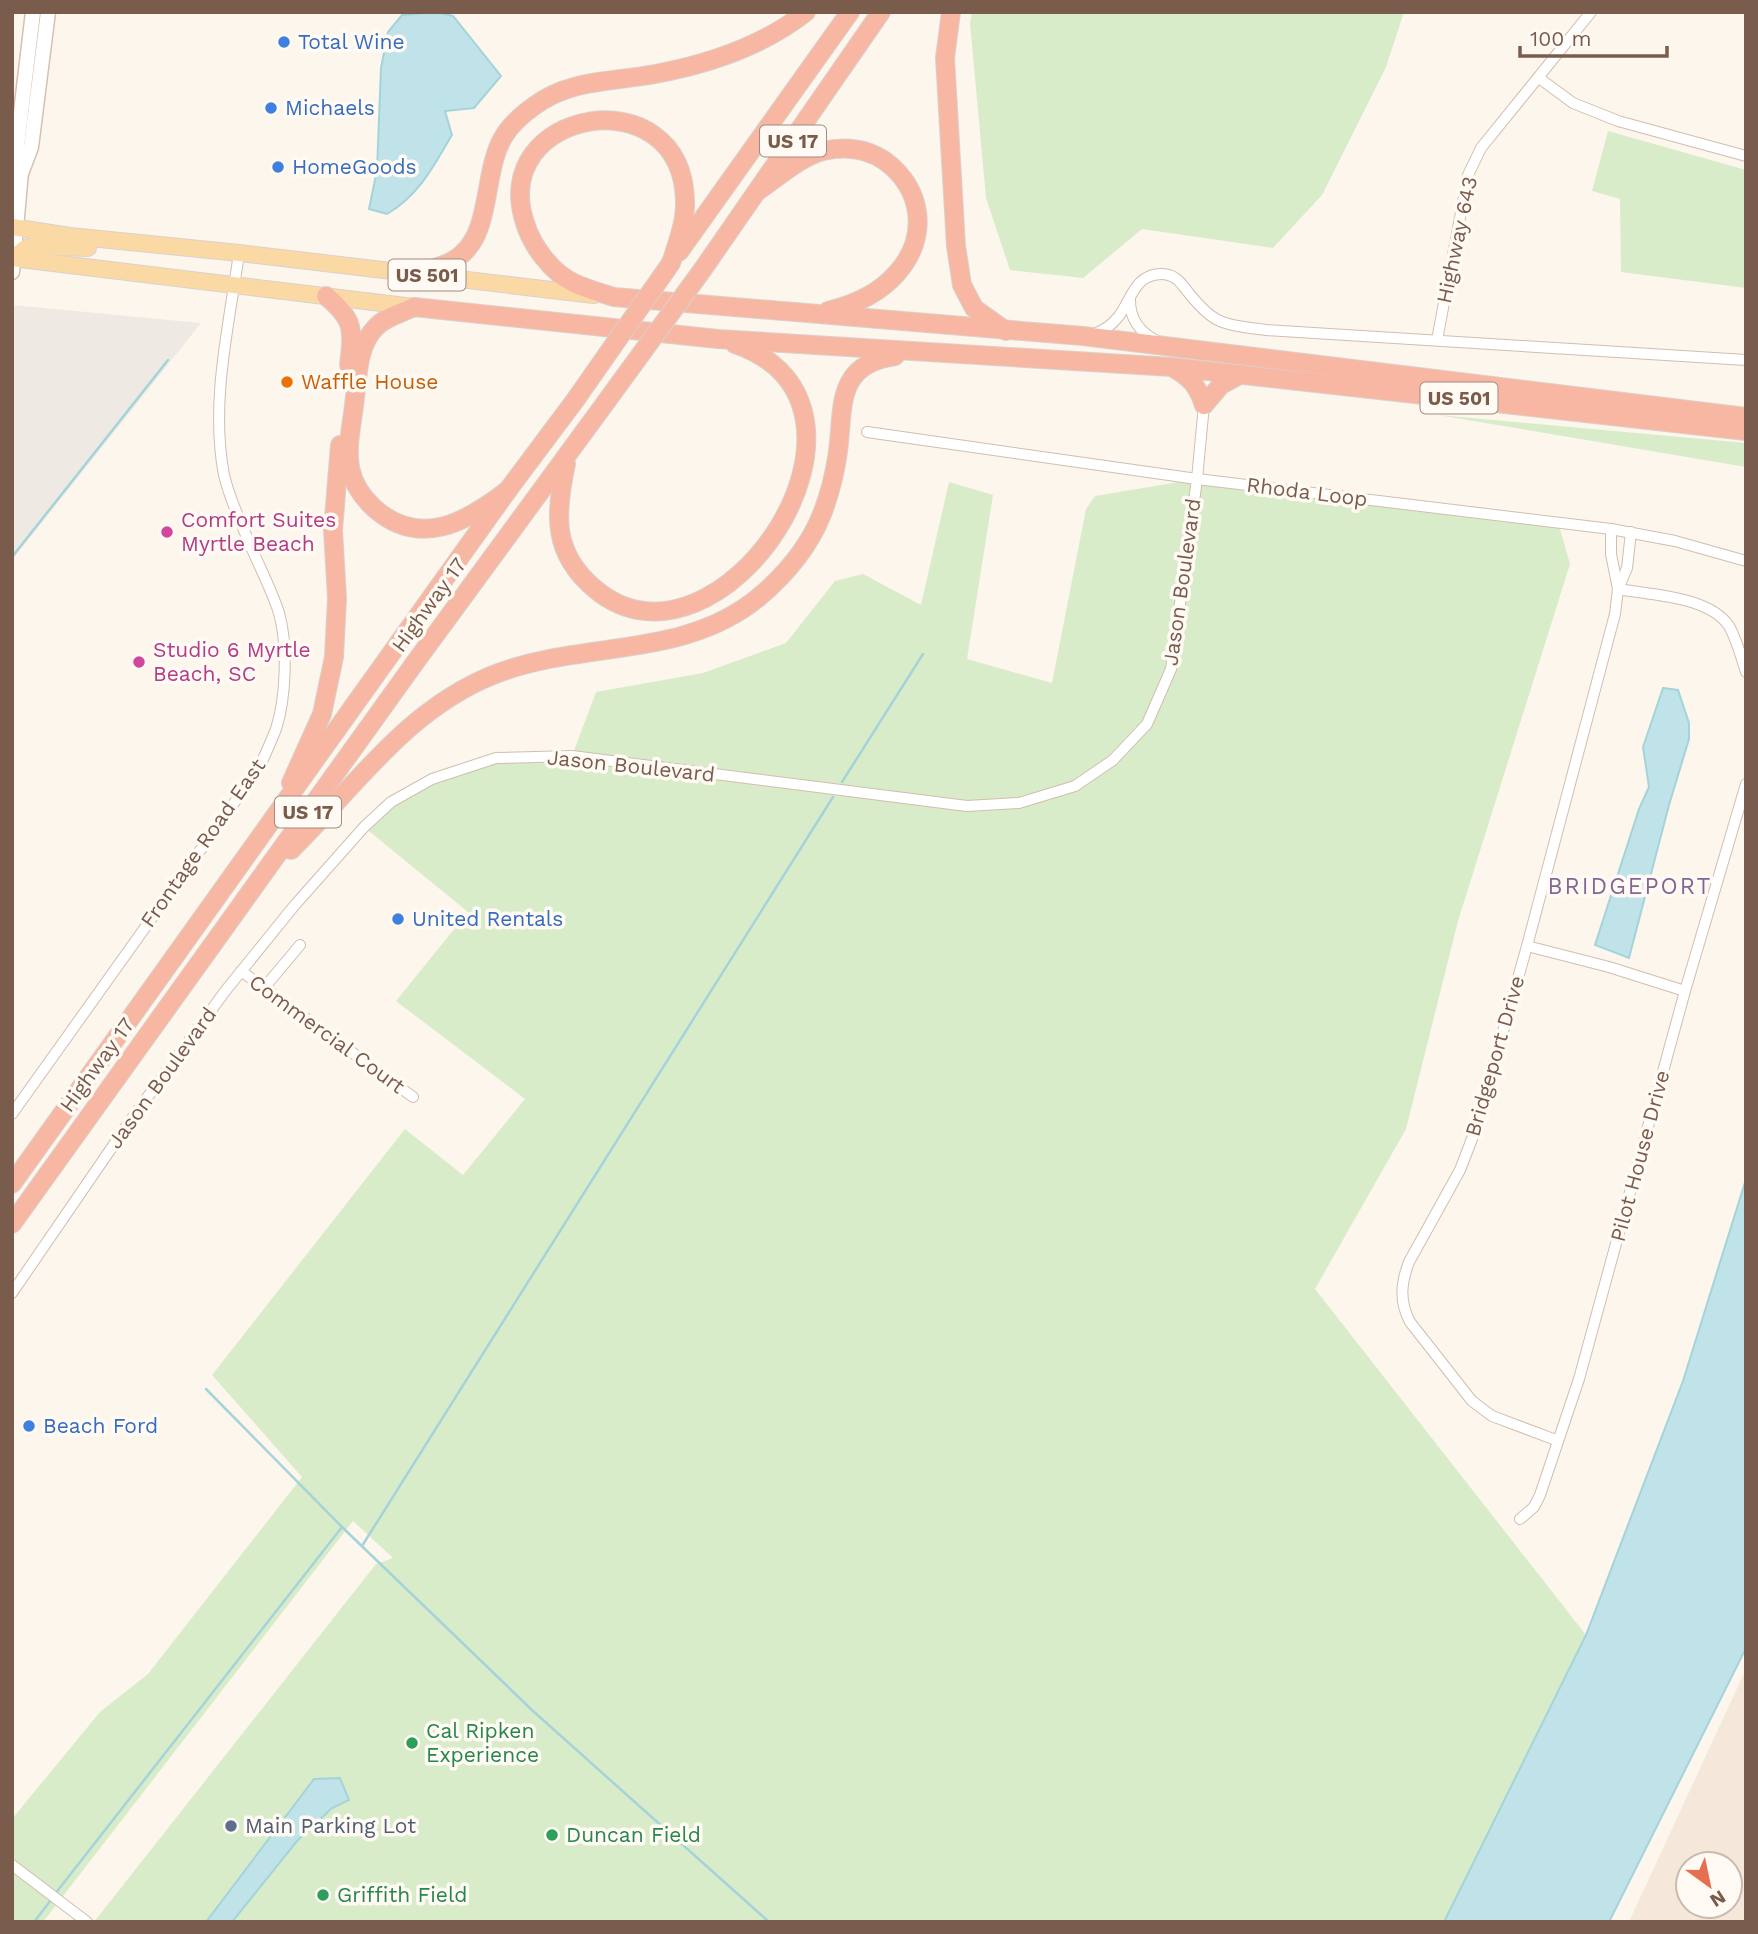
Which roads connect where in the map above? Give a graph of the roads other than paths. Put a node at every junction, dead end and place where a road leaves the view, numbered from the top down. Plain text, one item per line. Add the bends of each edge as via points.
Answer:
1 (33, 12) edge
2 (47, 12) edge
3 (806, 12) edge
4 (850, 12) edge
5 (881, 12) edge
6 (951, 12) edge
7 (1591, 12) edge
8 (1539, 78) junction
9 (1746, 156) edge
10 (22, 172) junction
11 (759, 190) junction
12 (14, 228) edge
13 (161, 245) junction
14 (239, 253) junction
15 (13, 263) edge
16 (671, 263) junction
17 (413, 274) junction
18 (234, 286) junction
19 (1130, 295) junction
20 (326, 296) junction
21 (614, 297) junction
22 (414, 307) junction
23 (813, 315) junction
24 (1006, 331) junction
25 (1083, 336) junction
26 (718, 339) junction
27 (1437, 340) junction
28 (1165, 346) junction
29 (920, 352) junction
30 (1746, 360) edge
31 (1172, 367) junction
32 (1241, 374) junction
33 (1204, 405) junction
34 (1746, 417) edge
35 (1746, 431) edge
36 (867, 432) dead end
37 (567, 457) junction
38 (1196, 479) junction
39 (508, 490) junction
40 (1611, 529) junction
41 (1631, 532) junction
42 (1746, 561) edge
43 (1618, 589) junction
44 (1746, 672) edge
45 (1746, 785) edge
46 (273, 821) junction
47 (251, 890) junction
48 (300, 946) dead end
49 (1527, 946) junction
50 (241, 971) junction
51 (264, 988) junction
52 (1685, 991) junction
53 (413, 1097) dead end
54 (12, 1114) edge
55 (12, 1184) edge
56 (12, 1224) edge
57 (12, 1293) edge
58 (1556, 1440) junction
59 (1520, 1519) dead end
60 (12, 1865) edge
61 (75, 1918) edge
62 (87, 1922) edge

1 - 10 street via 17,146
2 - 10 street via 32,147
3 - 17 highway via 768,37 713,61 572,87 534,105 503,137 471,245 444,265
4 - 16 highway, Highway 17 / US 17
5 - 11 highway, Highway 17 / US 17
6 - 24 highway via 945,58 962,285 974,308
7 - 8 street, Highway 643
8 - 9 street via 1573,103 1618,121
8 - 27 street, Highway 643 via 1481,148 1468,175
10 - 12 street
11 - 23 highway via 804,159 843,148 879,157 900,172 912,191 918,213 916,235 897,274 862,299
11 - 37 highway, Highway 17 / US 17, bridge
12 - 13 main road, US 501
12 - 15 street
13 - 14 main road, US 501
13 - 15 main road via 111,249 32,246
14 - 17 main road, US 501
14 - 18 street, Frontage Road East
15 - 18 main road, US 501
16 - 21 highway via 686,203 678,168 659,140 618,119 581,123 549,138 524,171 520,209 527,230 543,258 572,282
16 - 39 highway, Highway 17 / US 17, bridge
17 - 21 main road, US 501
18 - 20 main road, US 501
18 - 54 street, Frontage Road East via 224,351 220,438 234,505 283,632 284,679 276,727 259,768
19 - 25 street via 1106,330
19 - 27 street via 1144,278 1168,274 1219,322 1266,330
19 - 28 street via 1133,320
20 - 22 main road, US 501
20 - 46 highway via 344,311 352,339 332,530 337,598 334,657 322,714
21 - 23 highway, US 501
22 - 26 highway, US 501
22 - 39 highway via 375,327 361,351 349,465 363,498 394,521 423,530 462,520
23 - 24 highway, US 501
24 - 25 highway, US 501
25 - 28 highway, US 501
26 - 29 highway, US 501
26 - 37 highway via 771,362 791,386 800,406 807,458 788,514 760,556 723,587 683,607 643,611 607,599 586,582 569,561 559,536 559,496
27 - 30 street
28 - 34 highway, US 501
29 - 31 highway, US 501
29 - 47 highway via 880,358 858,370 845,392 838,456 821,517 798,557 759,597 734,617 706,630 677,639 554,657 494,675 452,695 386,747
31 - 32 highway, US 501
31 - 33 highway via 1190,378
32 - 33 highway via 1221,385
32 - 35 highway, US 501
33 - 38 street, Jason Boulevard
36 - 38 street, Rhoda Loop
37 - 47 highway, Highway 17 / US 17
38 - 40 street, Rhoda Loop
38 - 50 street, Jason Boulevard via 1171,669 1147,724 1113,760 1075,786 1019,803 967,806 572,756 496,758 432,779 391,802 293,906
39 - 46 highway, Highway 17 / US 17
40 - 41 street, Rhoda Loop
40 - 43 street, Bridgeport Drive
41 - 42 street, Rhoda Loop
41 - 43 street, Bridgeport Drive via 1628,568
43 - 44 street via 1691,601 1719,615 1729,626
43 - 49 street, Bridgeport Drive
45 - 52 street, Pilot House Drive
46 - 55 highway, Highway 17 / US 17
47 - 56 highway, Highway 17 / US 17
48 - 51 street
49 - 52 street
49 - 58 street, Bridgeport Drive via 1461,1170 1409,1262 1402,1294 1410,1322 1472,1401 1492,1416
50 - 51 street, Commercial Court
50 - 57 street, Jason Boulevard via 130,1121
51 - 53 street, Commercial Court
52 - 58 street, Pilot House Drive via 1578,1379
58 - 59 street, Pilot House Drive via 1540,1495
60 - 61 street via 63,1903
61 - 62 street

